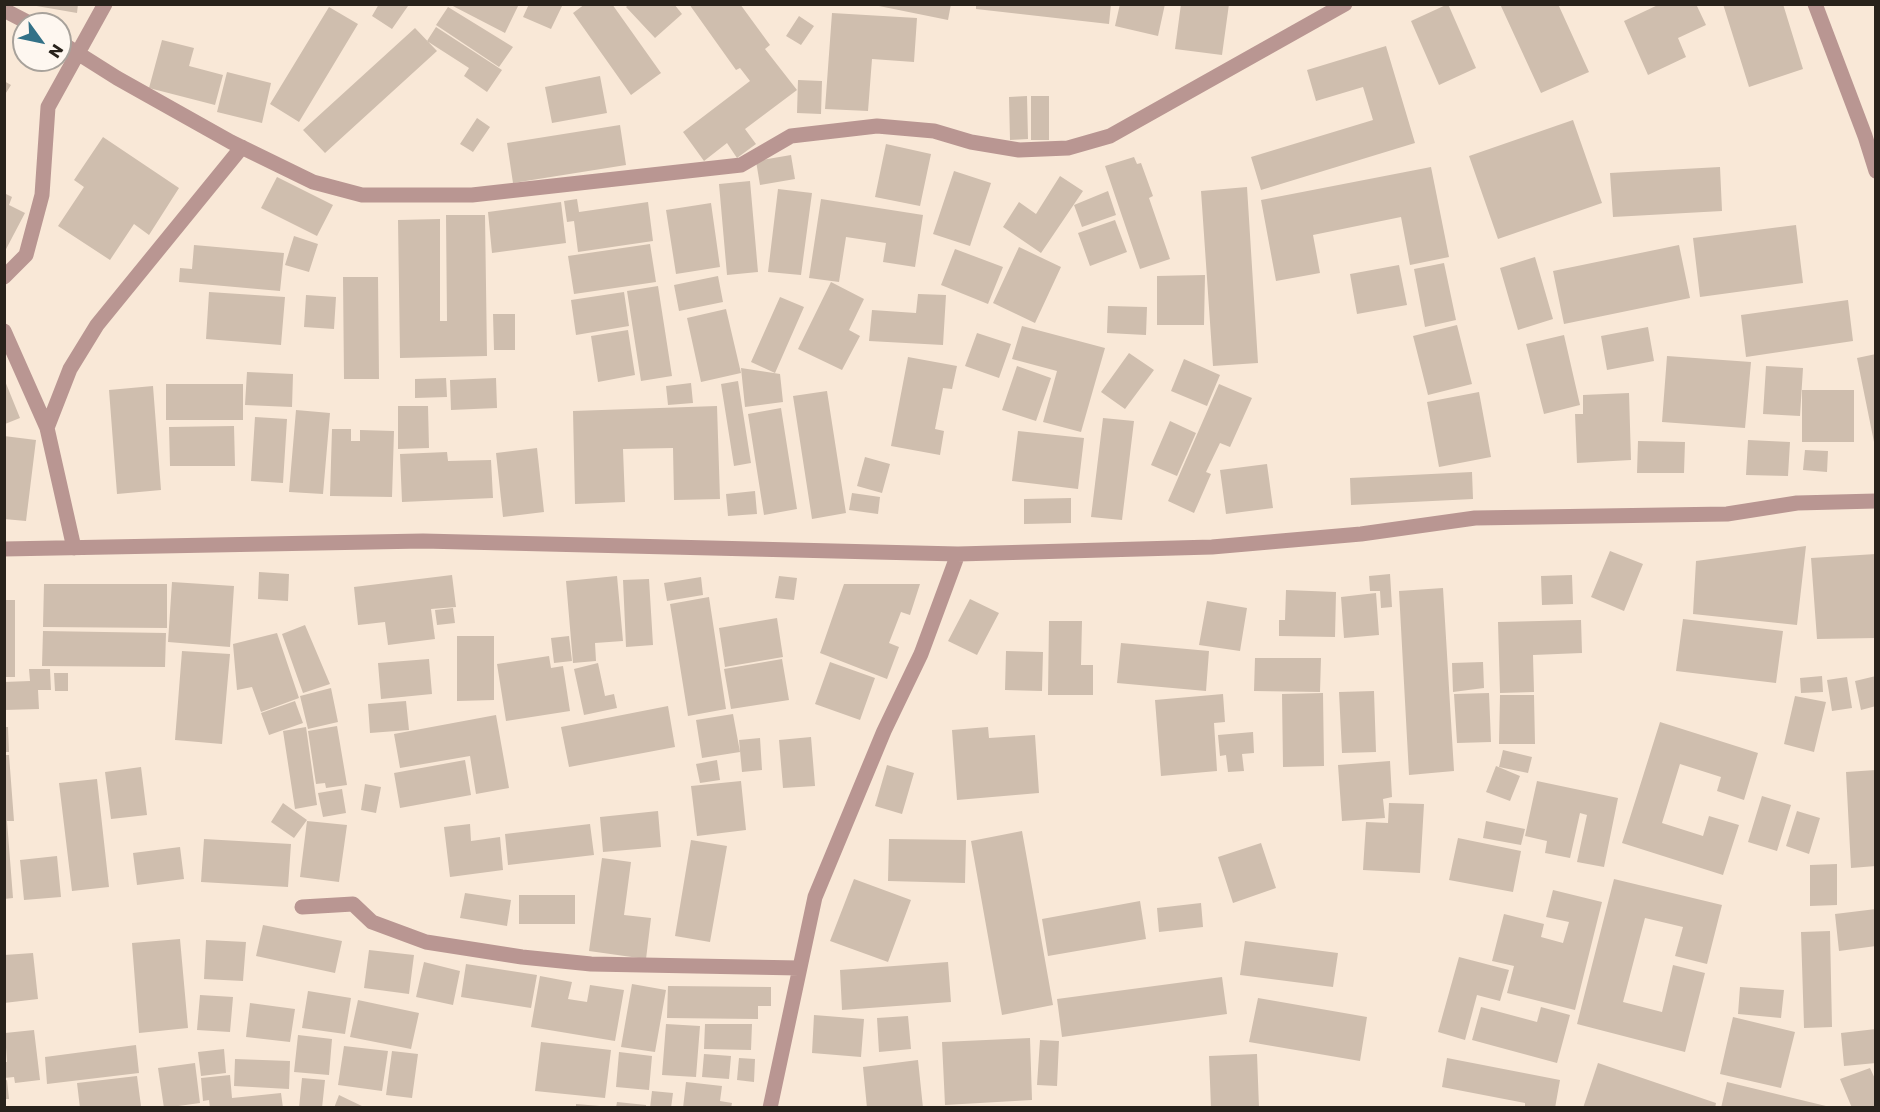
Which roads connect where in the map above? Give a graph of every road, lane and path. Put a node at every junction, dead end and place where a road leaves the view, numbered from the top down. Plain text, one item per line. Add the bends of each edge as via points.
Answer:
1 (105, 4) edge
2 (1345, 4) edge
3 (1815, 4) edge
4 (72, 49) edge
5 (78, 53) junction
6 (242, 147) junction
7 (1875, 171) edge
8 (4, 277) edge
9 (4, 331) edge
10 (47, 428) junction
11 (1875, 501) edge
12 (74, 548) junction
13 (4, 549) edge
14 (958, 554) junction
15 (302, 907) dead end
16 (799, 968) junction
17 (770, 1107) edge

1 - 5 street
2 - 6 street via 1138,122 1110,136 1068,148 1019,150 934,131 877,126 791,136 741,165 461,195 362,195 313,182
3 - 7 street
4 - 5 street
5 - 6 street
5 - 8 street via 48,106 42,195 27,255
6 - 10 street via 97,325 70,369
9 - 10 street
10 - 12 street
11 - 14 street via 1797,503 1727,514 1475,518 1360,534 1212,547
12 - 13 street
12 - 14 street via 423,541
14 - 16 street via 921,654 884,731 815,897
15 - 16 street via 352,904 372,922 426,942 522,957 591,964
16 - 17 street

